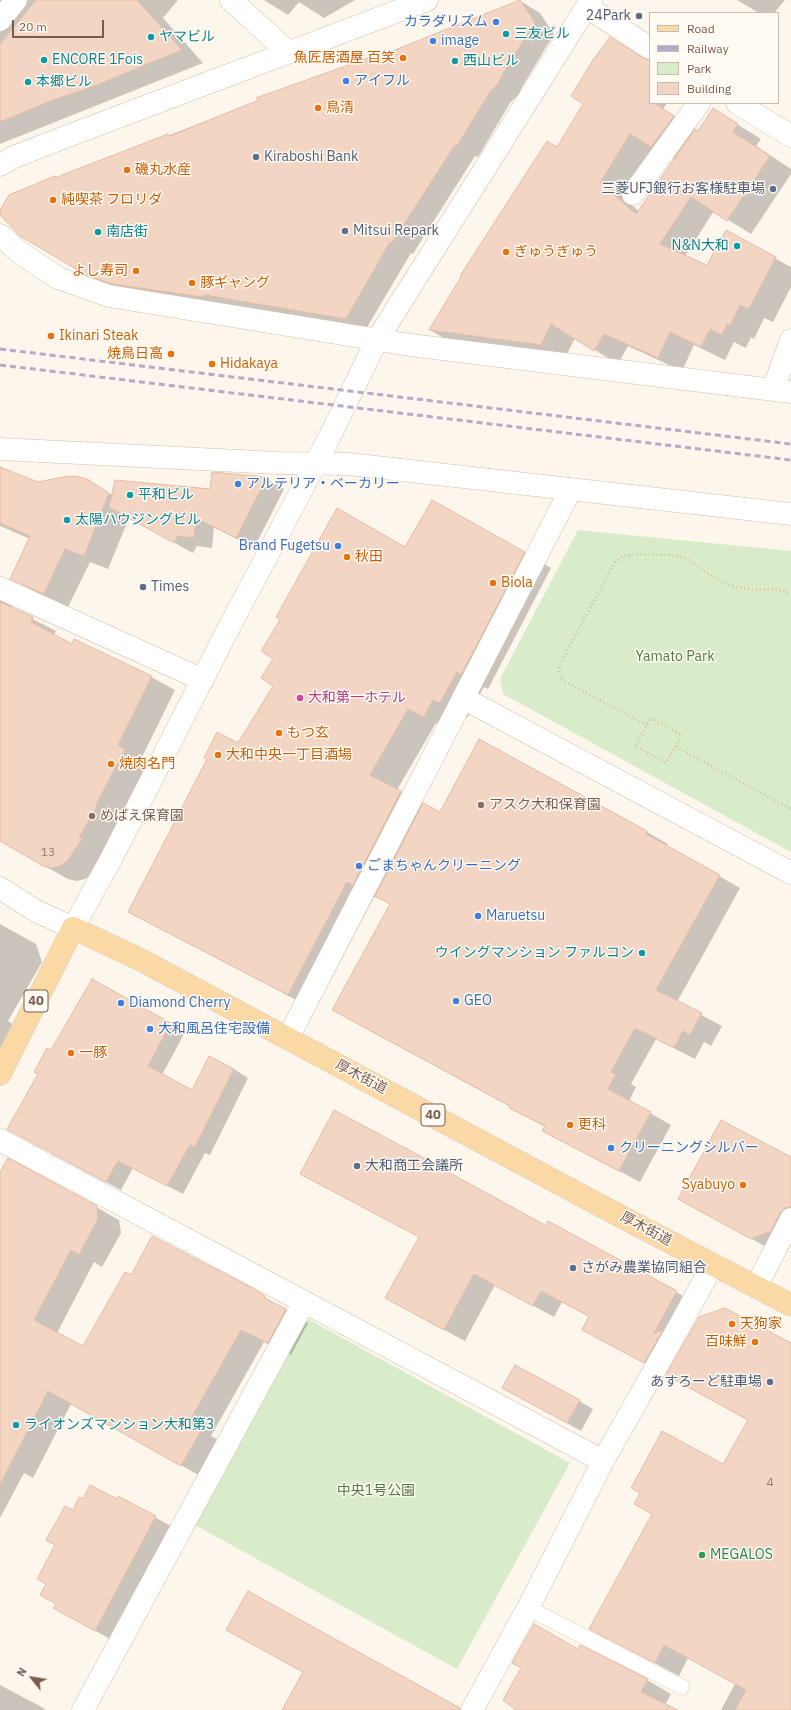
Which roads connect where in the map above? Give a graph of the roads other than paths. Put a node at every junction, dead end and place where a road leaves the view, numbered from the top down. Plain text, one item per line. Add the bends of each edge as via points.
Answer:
1 (16, 0) edge
2 (231, 0) edge
3 (427, 0) edge
4 (589, 3) edge
5 (0, 20) edge
6 (649, 47) edge
7 (288, 52) junction
8 (698, 104) edge
9 (739, 104) edge
10 (791, 136) edge
11 (0, 165) edge
12 (633, 194) dead end
13 (0, 235) edge
14 (378, 340) junction
15 (791, 340) edge
16 (782, 391) edge
17 (0, 449) edge
18 (316, 463) junction
19 (571, 489) junction
20 (791, 514) edge
21 (0, 588) edge
22 (203, 680) junction
23 (463, 698) junction
24 (791, 873) edge
25 (0, 888) edge
26 (73, 928) junction
27 (288, 1038) junction
28 (0, 1074) edge
29 (0, 1140) edge
30 (791, 1219) edge
31 (713, 1264) junction
32 (756, 1287) junction
33 (304, 1302) junction
34 (791, 1305) edge
35 (604, 1461) junction
36 (528, 1608) junction
37 (682, 1687) dead end
38 (84, 1710) edge
39 (472, 1710) edge

1 - 5 street
2 - 7 street
3 - 7 street
4 - 6 street
4 - 14 street
7 - 11 street
8 - 12 street
9 - 10 street
13 - 14 street via 19,252 58,278 109,296
14 - 16 street
14 - 18 street
15 - 16 street
17 - 18 street
18 - 19 street via 349,464
18 - 22 street
19 - 20 street
19 - 23 street
21 - 22 street
22 - 26 street
23 - 24 street
23 - 27 street
25 - 26 street via 36,911
26 - 27 main road, 厚木街道 / 40 via 141,960
26 - 28 main road, 40
27 - 31 main road, 厚木街道 / 40
29 - 33 street
30 - 32 street
31 - 32 main road, 厚木街道 / 40
31 - 35 street
32 - 34 main road, 厚木街道 / 40
33 - 35 street
33 - 38 street
35 - 36 street
36 - 37 lane
36 - 39 street

